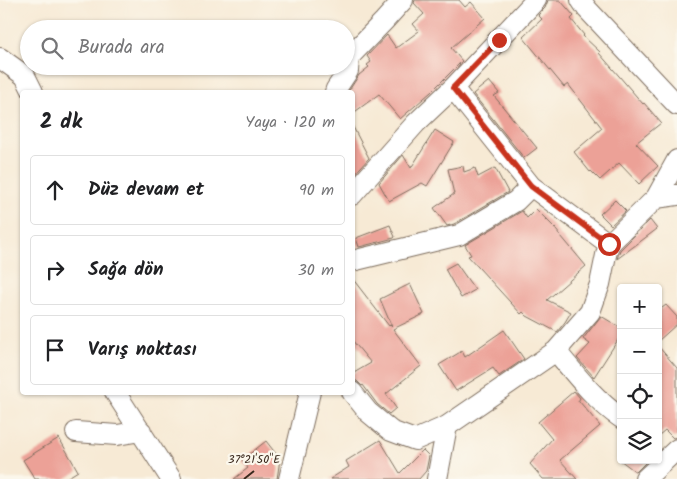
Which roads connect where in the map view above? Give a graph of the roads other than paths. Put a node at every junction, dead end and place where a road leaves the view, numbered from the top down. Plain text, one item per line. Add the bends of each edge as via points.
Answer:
1 (403, 0) edge
2 (536, 0) edge
3 (581, 0) edge
4 (355, 50) edge
5 (0, 58) edge
6 (20, 72) edge
7 (24, 75) edge
8 (345, 75) edge
9 (453, 88) junction
10 (33, 90) edge
11 (336, 90) edge
12 (677, 105) edge
13 (677, 160) edge
14 (531, 186) junction
15 (355, 192) edge
16 (677, 195) edge
17 (656, 198) junction
18 (609, 244) junction
19 (355, 260) edge
20 (556, 351) junction
21 (117, 395) edge
22 (309, 395) edge
23 (354, 395) edge
24 (617, 415) edge
25 (448, 426) junction
26 (141, 431) junction
27 (76, 432) dead end
28 (672, 449) edge
29 (171, 479) edge
30 (289, 479) edge
31 (437, 479) edge
32 (645, 479) edge

1 - 4 street
2 - 9 street
3 - 12 street
5 - 6 street
7 - 10 street
8 - 11 street
9 - 14 street
9 - 15 street via 416,123
13 - 17 street
14 - 18 street
14 - 19 street via 516,201 459,235
16 - 17 street
17 - 18 street
18 - 20 street via 590,312
20 - 24 street via 578,379
20 - 25 street
21 - 26 street
22 - 30 street
23 - 25 street via 368,412 391,431 415,440
25 - 31 street
26 - 27 street via 117,435
26 - 29 street
28 - 32 street

